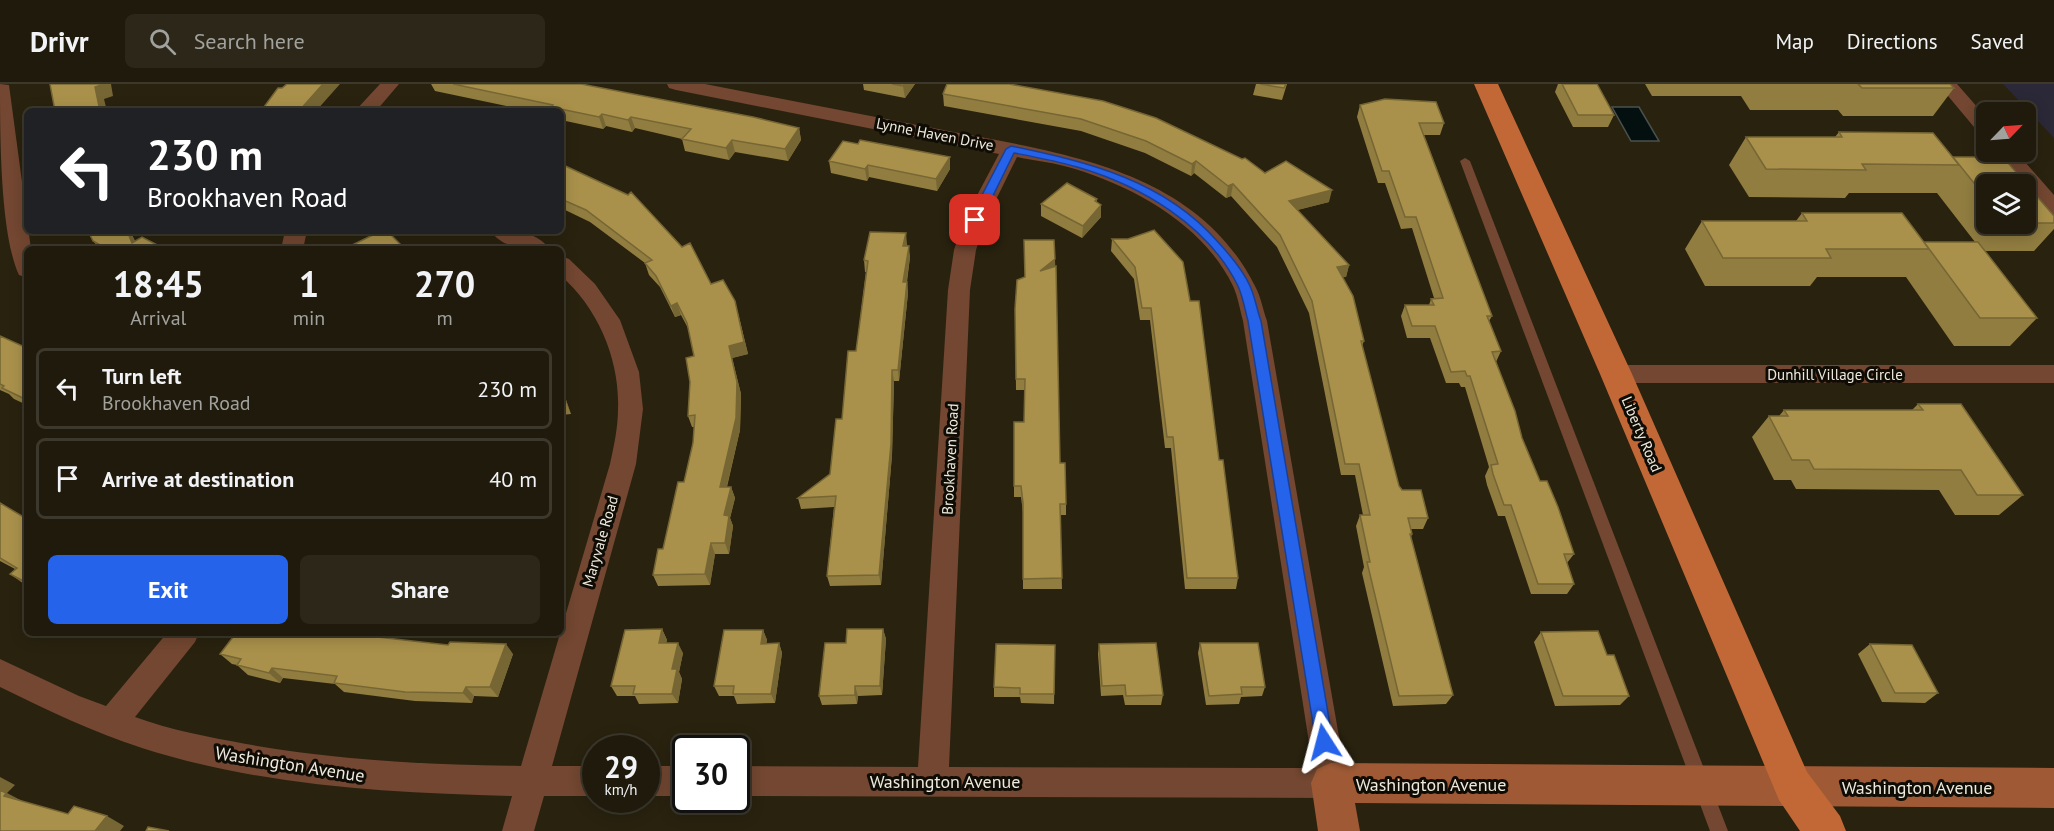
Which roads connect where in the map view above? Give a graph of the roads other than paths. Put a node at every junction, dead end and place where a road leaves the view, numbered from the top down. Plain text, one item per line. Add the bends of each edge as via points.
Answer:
1 (390, 84) edge
2 (676, 84) edge
3 (1486, 84) edge
4 (1947, 84) edge
5 (0, 85) edge
6 (368, 108) edge
7 (1976, 117) edge
8 (1011, 149) junction
9 (1465, 161) dead end
10 (2014, 162) edge
11 (2054, 208) edge
12 (508, 234) edge
13 (532, 246) edge
14 (24, 261) edge
15 (564, 267) edge
16 (1616, 374) junction
17 (2054, 374) edge
18 (183, 636) edge
19 (0, 672) edge
20 (111, 723) junction
21 (933, 780) junction
22 (750, 781) edge
23 (530, 782) junction
24 (582, 782) edge
25 (1331, 783) junction
26 (1702, 785) junction
27 (1793, 786) junction
28 (2054, 788) edge
29 (518, 831) edge
30 (1339, 831) edge
31 (1719, 831) edge
32 (1800, 831) edge
33 (1825, 831) edge

1 - 6 street
2 - 8 street, Lynne Haven Drive
3 - 16 main road, Liberty Road
4 - 7 street
5 - 14 street via 18,243
8 - 21 street, Brookhaven Road via 975,220 965,250 959,290
8 - 25 street, Lynne Haven Drive via 1078,164 1148,192 1203,232 1244,286 1255,321
9 - 26 lane
10 - 11 street
12 - 13 street
15 - 23 street, Maryvale Road via 588,291 609,321 622,353 630,390 630,423 623,464
16 - 17 street, Dunhill Village Circle
16 - 27 main road, Liberty Road
18 - 20 street
19 - 20 street, Washington Avenue via 34,691
20 - 23 street, Washington Avenue via 195,749 273,765 388,778
21 - 22 street, Washington Avenue
21 - 25 street, Washington Avenue
23 - 24 street, Washington Avenue
23 - 29 street, Maryvale Road
25 - 26 main road, Washington Avenue
25 - 30 main road, Lynne Haven Drive
26 - 27 main road, Washington Avenue
26 - 31 lane
27 - 28 main road, Washington Avenue
27 - 32 main road, Liberty Road
27 - 33 main road, Liberty Road

